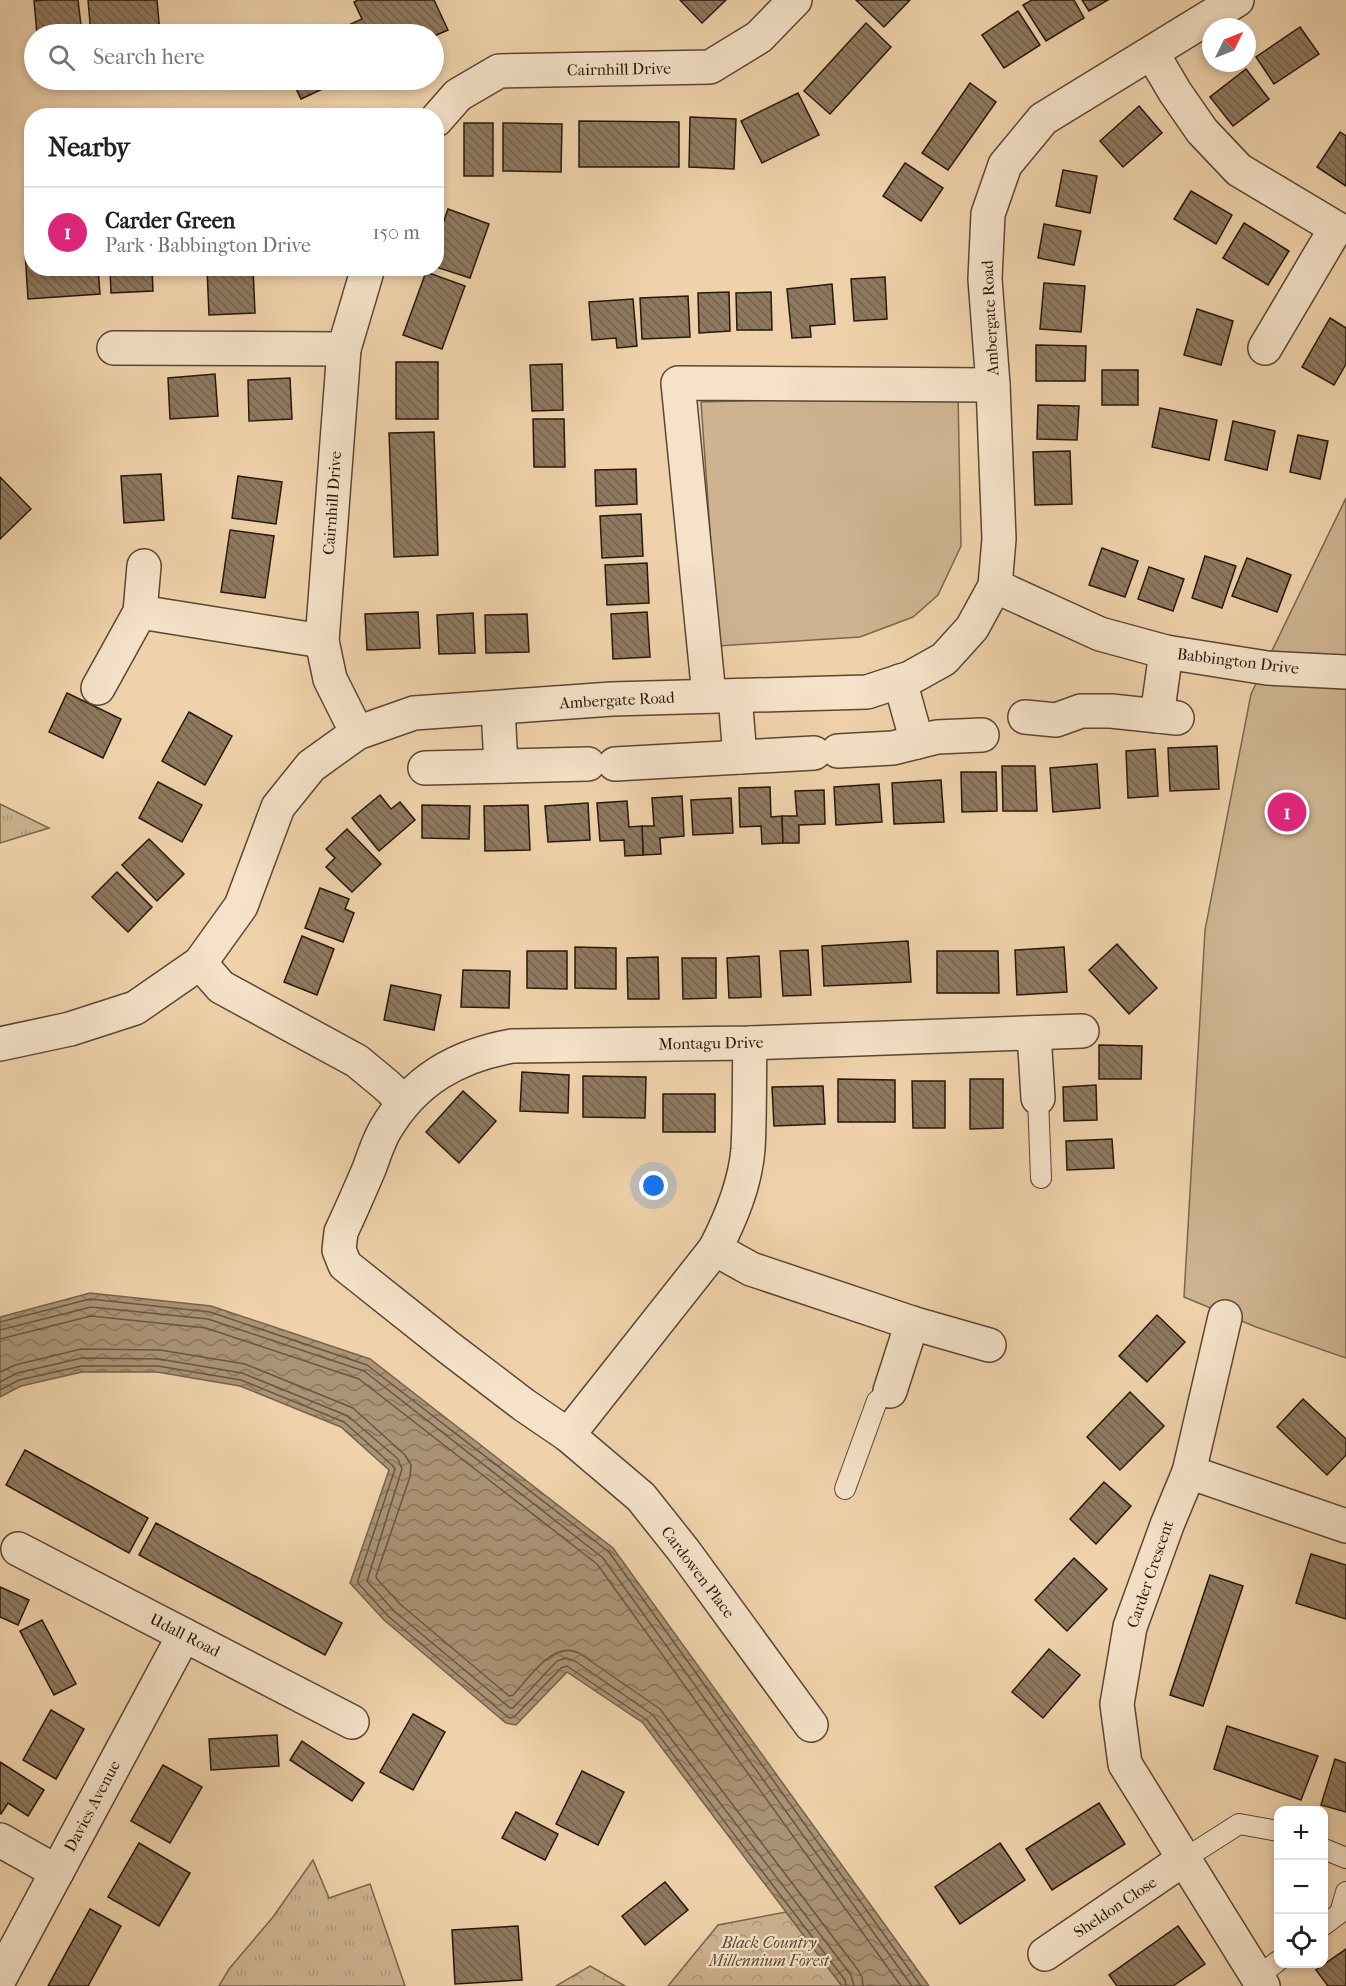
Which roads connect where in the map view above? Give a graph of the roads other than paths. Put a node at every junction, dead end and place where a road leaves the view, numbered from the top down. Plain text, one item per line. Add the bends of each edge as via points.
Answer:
1 (795, 0) edge
2 (1237, 0) edge
3 (1152, 52) junction
4 (444, 111) edge
5 (366, 276) edge
6 (114, 348) dead end
7 (1265, 348) dead end
8 (344, 349) junction
9 (993, 385) junction
10 (144, 566) dead end
11 (995, 586) junction
12 (140, 612) junction
13 (322, 641) junction
14 (1166, 652) junction
15 (1346, 672) edge
16 (900, 681) junction
17 (98, 688) dead end
18 (722, 696) junction
19 (498, 708) junction
20 (1025, 717) dead end
21 (357, 733) junction
22 (982, 735) dead end
23 (917, 742) junction
24 (740, 757) junction
25 (501, 766) junction
26 (425, 768) dead end
27 (200, 963) junction
28 (1082, 1031) dead end
29 (1034, 1033) junction
30 (750, 1043) junction
31 (0, 1044) edge
32 (1038, 1098) joint
33 (404, 1102) junction
34 (1041, 1178) dead end
35 (365, 1179) joint
36 (715, 1249) junction
37 (1225, 1317) dead end
38 (912, 1323) junction
39 (989, 1345) dead end
40 (890, 1391) joint
41 (568, 1435) junction
42 (1189, 1472) junction
43 (845, 1489) dead end
44 (1346, 1526) edge
45 (18, 1549) dead end
46 (184, 1635) junction
47 (352, 1722) dead end
48 (811, 1725) dead end
49 (1274, 1830) edge
50 (0, 1839) edge
51 (1328, 1851) edge
52 (1346, 1858) edge
53 (1184, 1859) junction
54 (57, 1872) junction
55 (1346, 1892) edge
56 (1328, 1921) edge
57 (1045, 1954) dead end
58 (1266, 1975) edge
59 (0, 1978) edge

1 - 4 street, Cairnhill Drive via 759,37 710,67 499,71 458,95
2 - 3 street, Ambergate Road
3 - 7 street via 1202,131 1239,170 1336,228
3 - 9 street, Ambergate Road via 1042,118 1005,165 988,214 985,279
5 - 8 street, Cairnhill Drive
6 - 8 street
8 - 13 street, Cairnhill Drive
9 - 11 street, Ambergate Road via 999,539
9 - 18 street via 678,383
10 - 12 street
11 - 14 street, Babbington Drive via 1100,634
11 - 16 street, Ambergate Road via 972,628 944,659
12 - 13 street
12 - 17 street
13 - 21 street, Cairnhill Drive via 330,679
14 - 15 street, Babbington Drive via 1267,668
14 - 20 street, Babbington Drive via 1167,717 1111,711 1082,711 1056,720
16 - 18 street, Ambergate Road via 867,692
16 - 23 street
18 - 19 street, Ambergate Road
18 - 24 street
19 - 21 street, Ambergate Road via 414,713
19 - 25 street
21 - 27 street, Ambergate Road via 312,766 278,807 241,906
22 - 23 street
23 - 24 street via 892,748
24 - 25 street
25 - 26 street
27 - 31 street, Ambergate Road via 135,1008 70,1029
27 - 33 street via 221,987 350,1057
28 - 29 street, Montagu Drive
29 - 30 street, Montagu Drive
29 - 32 street
30 - 33 street, Montagu Drive via 485,1051 454,1063 427,1080
30 - 36 street via 748,1150 727,1226
32 - 34 lane
33 - 35 street, Montagu Drive via 385,1131
35 - 41 street, Cardowen Place via 341,1232 339,1250 345,1265 467,1362
36 - 38 street via 751,1269
36 - 41 street
37 - 42 street, Carder Crescent
38 - 39 street
38 - 40 street
40 - 43 lane via 877,1401
41 - 48 street, Cardowen Place via 641,1497
42 - 44 street
42 - 53 street, Carder Crescent via 1130,1627 1117,1704 1125,1764
45 - 46 street, Udall Road
46 - 47 street, Udall Road
46 - 54 street, Davies Avenue
49 - 53 lane via 1239,1824
50 - 54 street
51 - 52 lane
53 - 57 street, Sheldon Close
53 - 58 street, Carder Crescent
54 - 59 street, Davies Avenue
55 - 56 lane via 1340,1913

